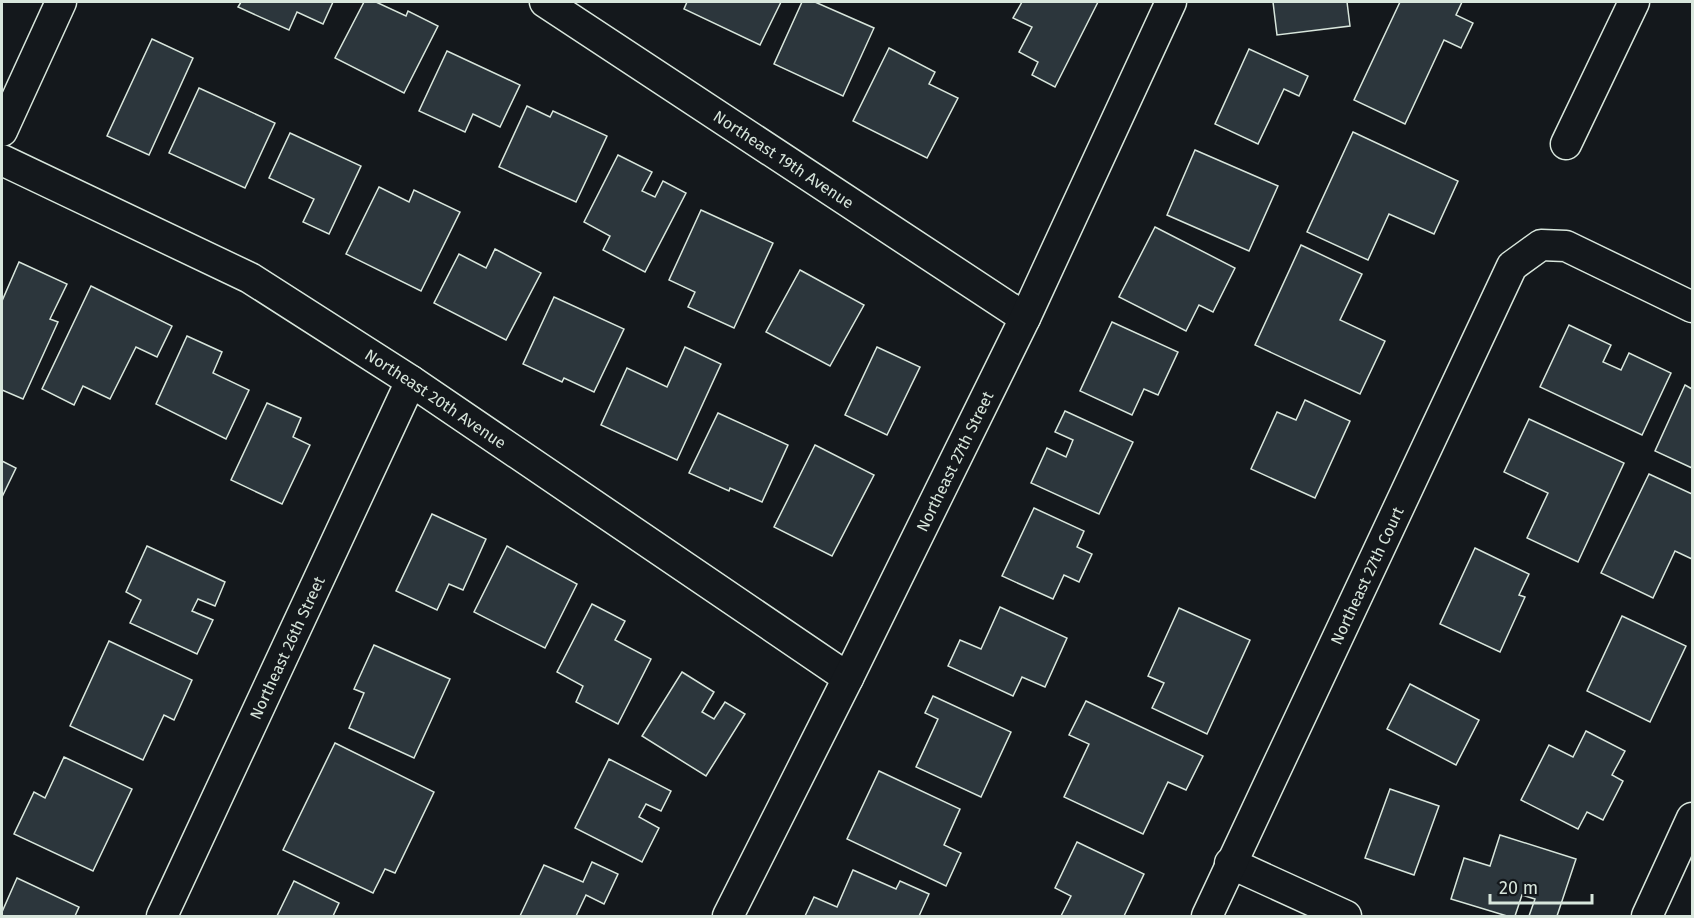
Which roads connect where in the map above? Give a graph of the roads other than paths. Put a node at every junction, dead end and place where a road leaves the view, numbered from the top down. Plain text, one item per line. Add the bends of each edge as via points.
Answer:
1 (61, 2) edge
2 (545, 2) edge
3 (1171, 2) edge
4 (1635, 2) edge
5 (2, 126) edge
6 (1566, 144) dead end
7 (2, 160) edge
8 (1692, 307) edge
9 (1025, 318) junction
10 (411, 381) junction
11 (848, 678) junction
12 (1692, 818) edge
13 (1230, 863) junction
14 (162, 916) edge
15 (728, 916) edge
16 (1207, 916) edge
17 (1346, 916) edge
18 (1647, 916) edge

1 - 5 street
2 - 9 street, Northeast 19th Avenue
3 - 9 street, Northeast 27th Street
4 - 6 street
7 - 10 street, Northeast 20th Avenue via 250,278
8 - 13 street, Northeast 27th Court via 1566,246 1540,245 1512,266
9 - 11 street, Northeast 27th Street
10 - 11 street, Northeast 20th Avenue
10 - 14 street, Northeast 26th Street
11 - 15 street, Northeast 27th Street
12 - 18 street
13 - 16 street, Northeast 27th Court
13 - 17 street

